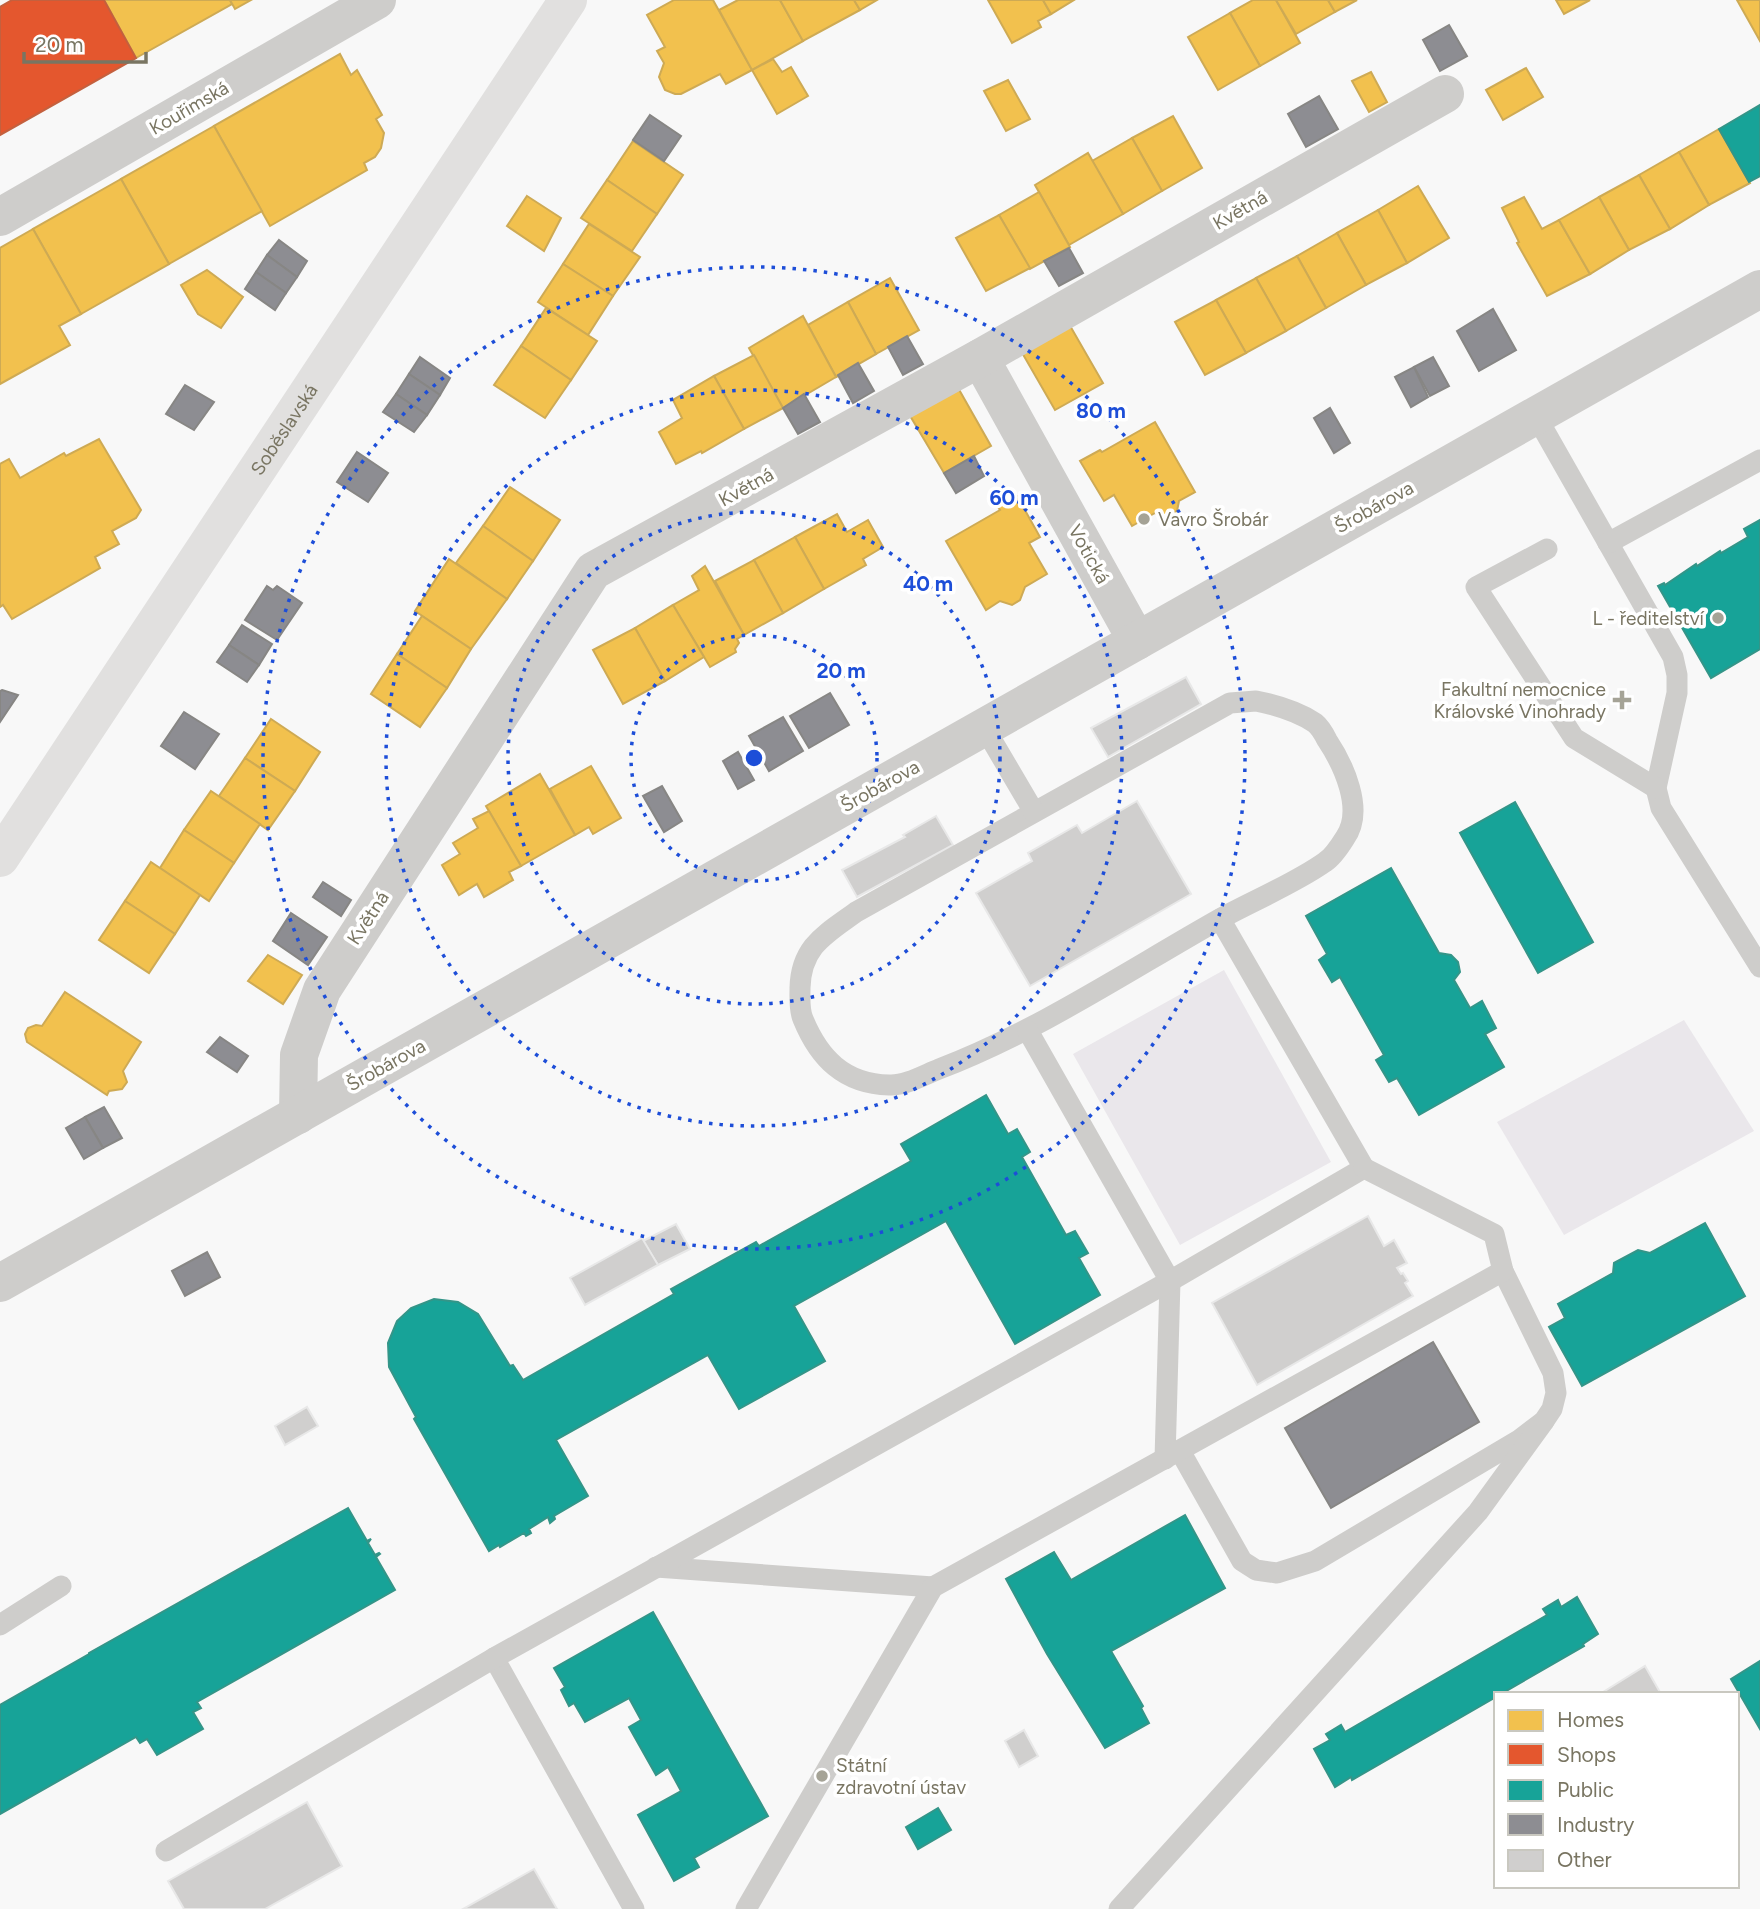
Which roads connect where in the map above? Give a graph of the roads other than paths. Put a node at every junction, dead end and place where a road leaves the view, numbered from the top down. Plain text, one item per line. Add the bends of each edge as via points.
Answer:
1 (377, 0) edge
2 (568, 0) edge
3 (1445, 94) dead end
4 (0, 217) edge
5 (1760, 289) edge
6 (980, 358) junction
7 (1535, 416) junction
8 (1760, 460) edge
9 (1608, 543) junction
10 (1547, 549) dead end
11 (1137, 641) junction
12 (984, 727) junction
13 (1656, 788) junction
14 (1034, 812) junction
15 (0, 858) edge
16 (1220, 919) junction
17 (1760, 967) edge
18 (1028, 1031) junction
19 (298, 1115) junction
20 (1364, 1168) junction
21 (1503, 1271) junction
22 (1170, 1281) junction
23 (0, 1283) edge
24 (1544, 1421) junction
25 (1173, 1455) junction
26 (656, 1567) junction
27 (61, 1586) dead end
28 (933, 1587) junction
29 (0, 1625) edge
30 (494, 1658) junction
31 (166, 1851) dead end
32 (635, 1909) edge
33 (746, 1909) edge
34 (1119, 1909) edge

1 - 4 street, Kouřimská
2 - 15 main road, Soběslavská
3 - 6 street, Květná
5 - 7 street, Šrobárova
6 - 11 street, Votická
6 - 19 street, Květná via 593,570 322,990 299,1055
7 - 9 lane
7 - 11 street, Šrobárova
8 - 9 lane
9 - 13 lane via 1673,657 1677,674
10 - 13 lane via 1476,587 1574,738
11 - 12 street, Šrobárova
12 - 14 lane
12 - 19 street, Šrobárova
13 - 17 lane via 1670,824
14 - 16 lane via 1230,703 1256,701 1280,706 1317,724 1342,763 1348,783 1353,805 1348,835 1327,861
14 - 18 lane via 856,912 810,950 800,969 801,1014 824,1059 846,1075 877,1084 893,1086 914,1079
16 - 18 lane
16 - 20 lane
18 - 22 lane
19 - 23 street, Šrobárova
20 - 21 lane via 1494,1234
20 - 22 lane
21 - 24 lane via 1553,1373 1556,1393
21 - 25 lane
22 - 25 lane
22 - 26 lane
24 - 25 lane via 1315,1561 1277,1573 1256,1570 1242,1560
24 - 34 lane via 1478,1512
25 - 28 lane
26 - 28 lane
26 - 30 lane
27 - 29 lane
28 - 33 lane
30 - 31 lane
30 - 32 lane

